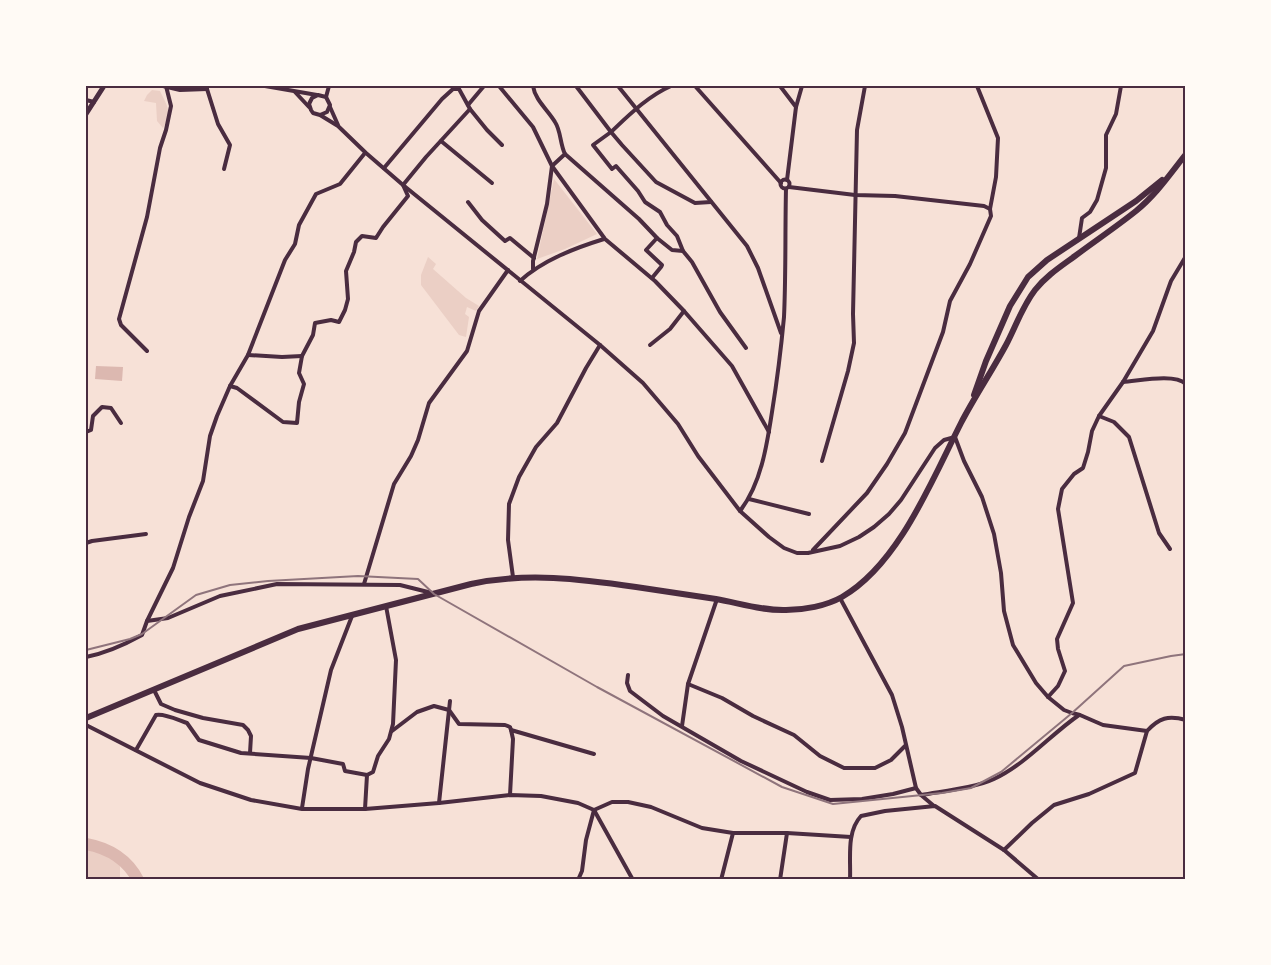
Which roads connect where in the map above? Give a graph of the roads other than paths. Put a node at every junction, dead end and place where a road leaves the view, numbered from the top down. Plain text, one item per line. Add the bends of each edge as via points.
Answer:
1 (104, 86) edge
2 (164, 86) edge
3 (265, 86) edge
4 (329, 86) edge
5 (484, 86) edge
6 (499, 86) edge
7 (533, 86) edge
8 (576, 86) edge
9 (618, 86) edge
10 (670, 86) edge
11 (695, 86) edge
12 (780, 86) edge
13 (802, 86) edge
14 (866, 86) edge
15 (977, 86) edge
16 (1121, 86) edge
17 (207, 87) edge
18 (294, 91) junction
19 (318, 95) junction
20 (326, 97) junction
21 (86, 100) edge
22 (93, 102) junction
23 (330, 105) junction
24 (309, 107) junction
25 (469, 107) junction
26 (796, 107) junction
27 (636, 108) junction
28 (86, 114) edge
29 (320, 115) junction
30 (338, 126) junction
31 (611, 132) junction
32 (441, 141) junction
33 (502, 145) dead end
34 (366, 153) junction
35 (565, 154) junction
36 (1185, 154) edge
37 (552, 166) junction
38 (384, 168) junction
39 (224, 170) dead end
40 (1170, 173) junction
41 (787, 180) junction
42 (492, 183) dead end
43 (781, 183) junction
44 (404, 185) junction
45 (787, 188) junction
46 (855, 195) junction
47 (468, 202) dead end
48 (712, 202) junction
49 (990, 209) junction
50 (605, 238) junction
51 (657, 238) junction
52 (1079, 238) junction
53 (683, 251) junction
54 (1185, 256) edge
55 (534, 258) junction
56 (533, 269) junction
57 (508, 270) junction
58 (652, 278) junction
59 (520, 280) junction
60 (684, 311) junction
61 (781, 334) junction
62 (600, 345) junction
63 (650, 345) dead end
64 (746, 348) dead end
65 (147, 351) dead end
66 (248, 356) junction
67 (302, 356) junction
68 (1122, 382) junction
69 (1185, 384) edge
70 (230, 386) junction
71 (971, 404) junction
72 (1099, 416) junction
73 (121, 423) dead end
74 (86, 432) edge
75 (769, 433) junction
76 (955, 436) junction
77 (822, 461) dead end
78 (749, 499) junction
79 (740, 511) junction
80 (809, 514) dead end
81 (146, 534) dead end
82 (86, 543) edge
83 (1170, 549) dead end
84 (813, 550) junction
85 (513, 577) junction
86 (364, 584) junction
87 (434, 594) junction
88 (840, 598) junction
89 (717, 599) junction
90 (386, 606) junction
91 (352, 615) junction
92 (147, 621) junction
93 (86, 657) edge
94 (628, 675) dead end
95 (688, 684) junction
96 (154, 690) junction
97 (1048, 697) junction
98 (450, 701) dead end
99 (449, 710) junction
100 (1080, 715) junction
101 (86, 718) edge
102 (1185, 720) edge
103 (86, 725) edge
104 (682, 726) junction
105 (511, 730) junction
106 (391, 731) junction
107 (1148, 731) junction
108 (905, 746) junction
109 (136, 750) junction
110 (250, 753) junction
111 (594, 754) dead end
112 (311, 758) junction
113 (366, 775) junction
114 (916, 788) junction
115 (510, 795) junction
116 (921, 795) junction
117 (439, 803) junction
118 (934, 806) junction
119 (302, 809) junction
120 (365, 809) junction
121 (594, 810) junction
122 (733, 833) junction
123 (787, 833) junction
124 (851, 837) junction
125 (1004, 850) junction
126 (578, 879) edge
127 (633, 879) edge
128 (721, 879) edge
129 (780, 879) edge
130 (850, 879) edge
131 (1039, 879) edge

1 - 22 main road
2 - 17 street via 180,90
2 - 65 street via 171,106 168,122 119,319
3 - 18 street
4 - 20 street
5 - 25 street
6 - 37 street via 533,127
7 - 35 street via 534,94 557,124
8 - 31 street
9 - 27 street
10 - 27 street
11 - 43 street
12 - 26 street
13 - 26 street
14 - 46 street via 857,130
15 - 49 street via 998,138
16 - 52 street via 1116,114 1106,135 1106,168 1097,200 1082,218
17 - 39 street via 218,124 230,145
18 - 19 street
18 - 24 street
19 - 20 street
19 - 24 street via 310,100
20 - 23 street
21 - 22 street
22 - 28 main road
23 - 29 street
23 - 30 street
24 - 29 street
25 - 32 street
25 - 33 street
25 - 38 street via 459,88 453,89
26 - 41 street
27 - 31 street
27 - 48 street
29 - 30 street
30 - 34 street
31 - 48 street via 656,182 695,203
31 - 53 street via 593,145 612,170 616,166 645,202 660,212 679,238
32 - 42 street
32 - 44 street
34 - 38 street
34 - 66 street via 340,184 316,194 299,225 295,244 285,260
35 - 37 street
35 - 51 street
36 - 40 main road
37 - 50 street
37 - 55 street
38 - 44 street
40 - 52 main road via 1136,201
40 - 71 main road via 1136,211 1040,284
41 - 43 street
41 - 45 street
43 - 45 street
44 - 57 street
44 - 67 street via 408,196 376,238 362,236 356,242 346,271 348,299 339,322 315,322
45 - 46 street
45 - 61 street
46 - 49 street via 895,196
46 - 77 street via 854,343
47 - 55 street via 505,241 510,238
48 - 61 street via 747,246
49 - 84 street via 989,223 950,301 943,332 905,433 867,493
50 - 56 street
50 - 58 street
51 - 53 street via 672,250
51 - 58 street via 646,250 662,265
52 - 71 main road via 1036,269 1021,286
53 - 64 street
54 - 68 street via 1153,331
55 - 56 street
56 - 59 street
57 - 59 street
57 - 86 street via 479,311 467,351 429,403 418,440 394,484
58 - 60 street
59 - 62 street
60 - 63 street
60 - 75 street via 732,366
61 - 75 street
62 - 79 street via 643,382
62 - 85 street via 557,423 536,447 519,477 509,504
66 - 67 street
66 - 70 street
67 - 70 street via 299,373 304,384 297,423 284,422
68 - 69 street via 1169,378
68 - 72 street
70 - 92 street via 210,436 203,481 173,568
71 - 76 main road
72 - 83 street via 1114,422 1129,437 1159,533
72 - 97 street via 1083,468 1062,489 1058,509 1073,603 1057,639 1065,671
73 - 74 street via 111,408 102,407 93,416 91,430
75 - 78 street
76 - 84 street via 935,448 901,500 874,527 840,546
76 - 88 main road via 898,542 873,573
76 - 97 street via 994,534 1004,611 1013,645
78 - 79 street
78 - 80 street
79 - 84 street via 784,548 797,553
81 - 82 street
85 - 87 main road
85 - 89 main road via 612,584
86 - 87 street via 400,585
86 - 92 street via 277,584 220,596 168,618
87 - 90 main road
88 - 89 main road via 786,610
88 - 108 street via 892,695
89 - 95 street
90 - 91 main road
90 - 106 street via 396,660
91 - 96 main road via 298,629
91 - 112 street via 331,670
92 - 93 street via 142,635 103,654
94 - 104 street via 630,691
95 - 104 street
95 - 108 street via 794,735 820,756 844,768 875,768 891,760
96 - 101 main road
96 - 110 street via 162,704 175,710 243,724 251,736
97 - 100 street via 1064,710
98 - 99 street
99 - 105 street via 459,724 504,725
99 - 106 street via 434,706 417,712
99 - 117 street
100 - 107 street via 1103,725
100 - 116 street via 1016,767 992,780
102 - 107 street via 1166,718
103 - 109 street
104 - 114 street via 760,771 830,800 862,799
105 - 111 street
105 - 115 street
106 - 113 street via 373,772
107 - 125 street via 1135,773 1054,805
108 - 114 street
109 - 110 street via 156,715 162,714 188,723 199,740
109 - 119 street via 200,783 251,800
110 - 112 street
112 - 113 street via 344,764 345,771
112 - 119 street
113 - 120 street
114 - 116 street
115 - 117 street
115 - 121 street via 541,796
116 - 118 street
117 - 120 street
118 - 124 street via 861,816
118 - 125 street
119 - 120 street
121 - 122 street via 612,802 628,802 702,828
121 - 126 street
121 - 127 street
122 - 123 street
122 - 128 street
123 - 124 street
123 - 129 street
124 - 130 street
125 - 131 street

